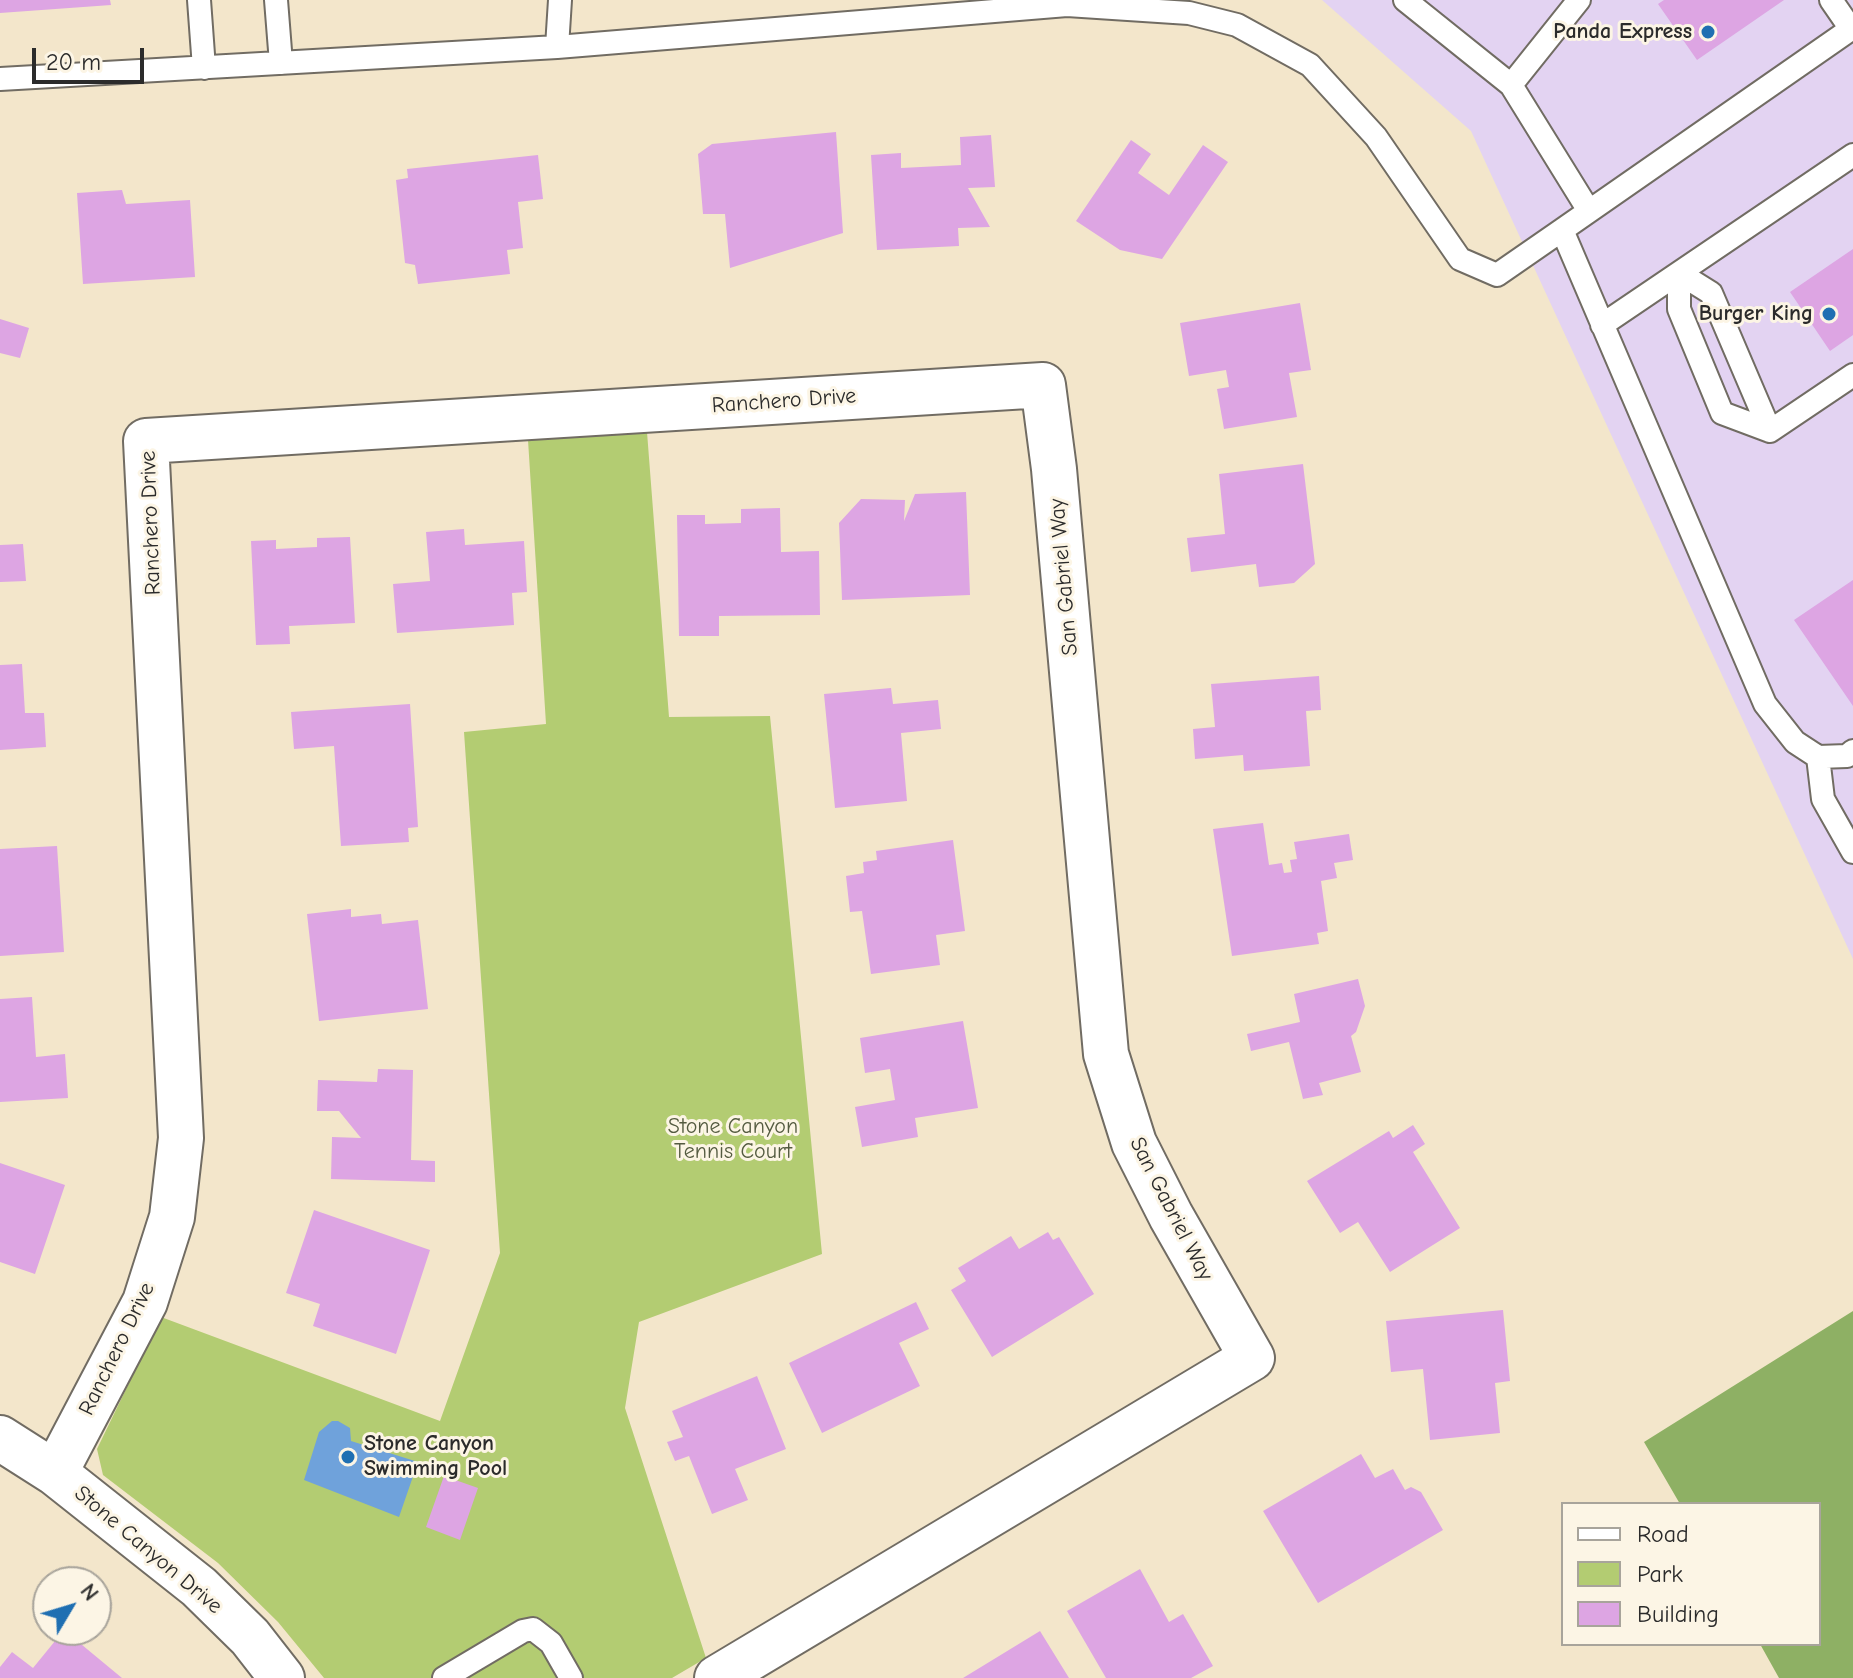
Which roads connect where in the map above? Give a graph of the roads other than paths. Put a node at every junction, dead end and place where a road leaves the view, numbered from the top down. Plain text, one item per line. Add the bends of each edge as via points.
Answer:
1 (199, 0) edge
2 (276, 0) edge
3 (560, 0) edge
4 (1405, 0) edge
5 (1579, 0) edge
6 (1831, 0) edge
7 (1124, 4) edge
8 (1852, 31) edge
9 (557, 47) junction
10 (281, 63) junction
11 (204, 68) junction
12 (0, 79) edge
13 (1511, 85) junction
14 (1853, 155) edge
15 (1589, 211) junction
16 (1562, 230) junction
17 (1679, 273) junction
18 (1602, 325) junction
19 (1853, 375) edge
20 (1043, 385) joint
21 (1770, 431) junction
22 (1853, 751) edge
23 (1818, 757) junction
24 (1853, 852) edge
25 (0, 1438) edge
26 (55, 1473) junction
27 (282, 1678) edge
28 (444, 1678) edge
29 (571, 1678) edge
30 (717, 1678) edge

1 - 11 lane
2 - 10 lane
3 - 9 lane
4 - 13 lane
5 - 13 lane
6 - 8 lane
7 - 9 lane
7 - 16 lane via 1237,25 1310,65 1376,137 1460,259 1497,275
8 - 15 lane
9 - 10 lane
10 - 11 lane
11 - 12 lane
13 - 15 lane
14 - 17 lane
15 - 16 lane
16 - 18 lane
17 - 18 lane
17 - 21 lane via 1711,293
17 - 21 lane via 1679,309 1722,413
18 - 23 lane via 1765,704 1795,742
19 - 21 lane
20 - 26 street, Ranchero Drive via 146,441 181,1138 172,1217 145,1302
20 - 30 street, San Gabriel Way via 1106,1054 1134,1143 1252,1358
22 - 23 lane
23 - 24 lane via 1823,799
25 - 26 street, Stone Canyon Drive
26 - 27 street, Stone Canyon Drive via 199,1587
28 - 29 lane via 533,1629 551,1643

